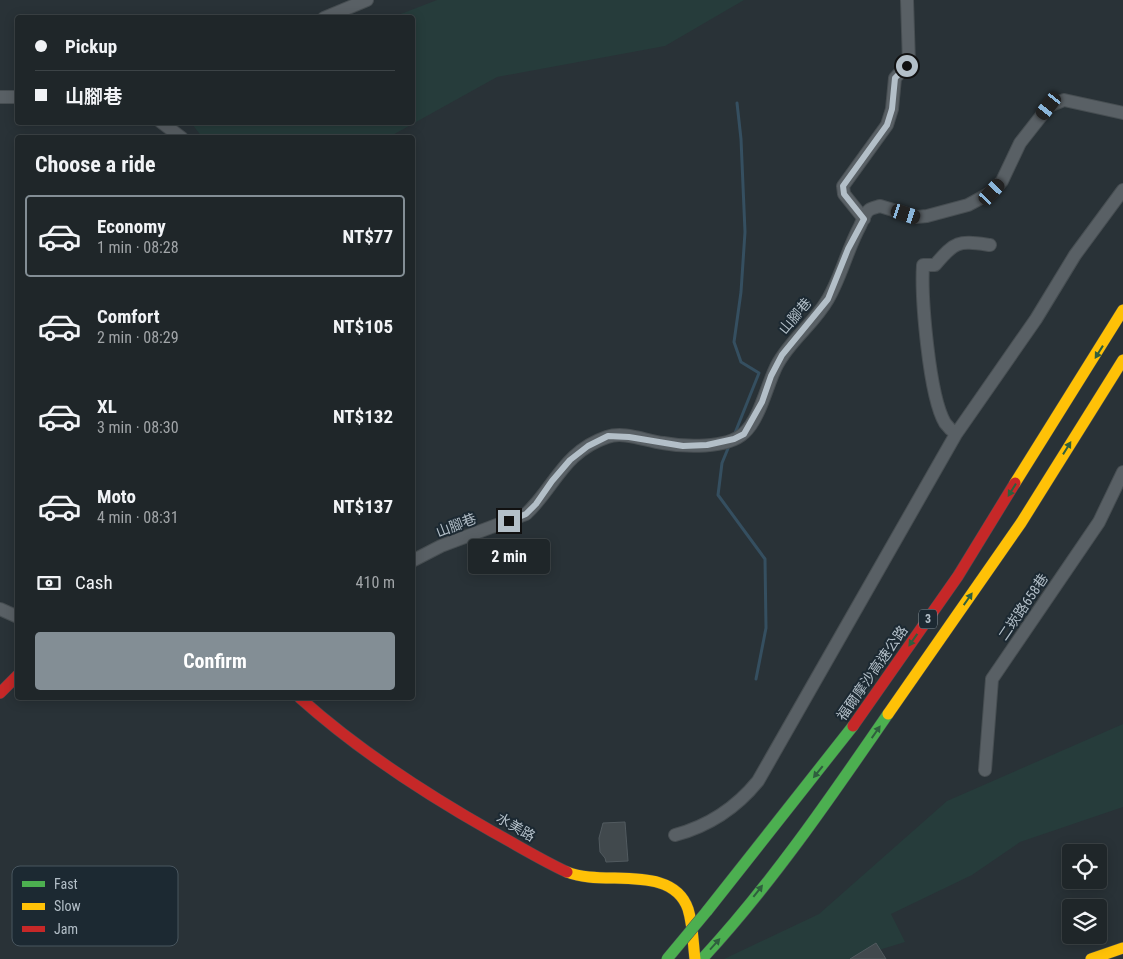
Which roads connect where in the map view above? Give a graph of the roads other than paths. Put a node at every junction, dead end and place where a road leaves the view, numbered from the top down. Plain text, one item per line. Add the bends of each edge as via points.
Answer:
1 (367, 0) edge
2 (907, 0) edge
3 (331, 15) edge
4 (0, 97) edge
5 (15, 97) edge
6 (1123, 114) edge
7 (165, 125) edge
8 (178, 135) edge
9 (1123, 190) edge
10 (864, 219) junction
11 (990, 245) dead end
12 (1123, 310) edge
13 (1123, 360) edge
14 (956, 434) junction
15 (1123, 472) edge
16 (415, 560) edge
17 (0, 610) edge
18 (15, 616) edge
19 (15, 678) edge
20 (0, 693) edge
21 (302, 700) edge
22 (985, 770) dead end
23 (675, 834) dead end
24 (1123, 948) edge
25 (667, 959) edge
26 (695, 959) edge
27 (702, 959) edge
28 (1091, 959) edge

1 - 3 street
2 - 10 street via 909,63 895,78 887,125 843,186 844,194
4 - 5 street
6 - 10 street, 山腳巷 via 1064,100 1049,106 1020,143 1002,181 992,192 968,205 927,216 916,217 880,206 869,210
7 - 8 street
9 - 14 street
10 - 16 street, 山腳巷 via 828,299 782,355 744,434 707,445 683,446 608,436 570,460 526,514
11 - 14 street via 967,242 950,246 935,265 924,265 922,301 933,380 945,422
12 -> 25 main road, 福爾摩沙高速公路 / 3, bridge via 958,576 842,742
27 -> 13 main road, 3 via 729,930 839,785 1021,523
14 - 23 street via 758,781 743,799 720,816
15 - 22 street, 二崁路658巷 via 1099,522 992,678
17 - 18 street
19 - 20 main road
21 - 26 main road, 水美路 via 343,737 392,771 556,867 580,877 656,880 671,886 685,900 690,915
24 - 28 main road

